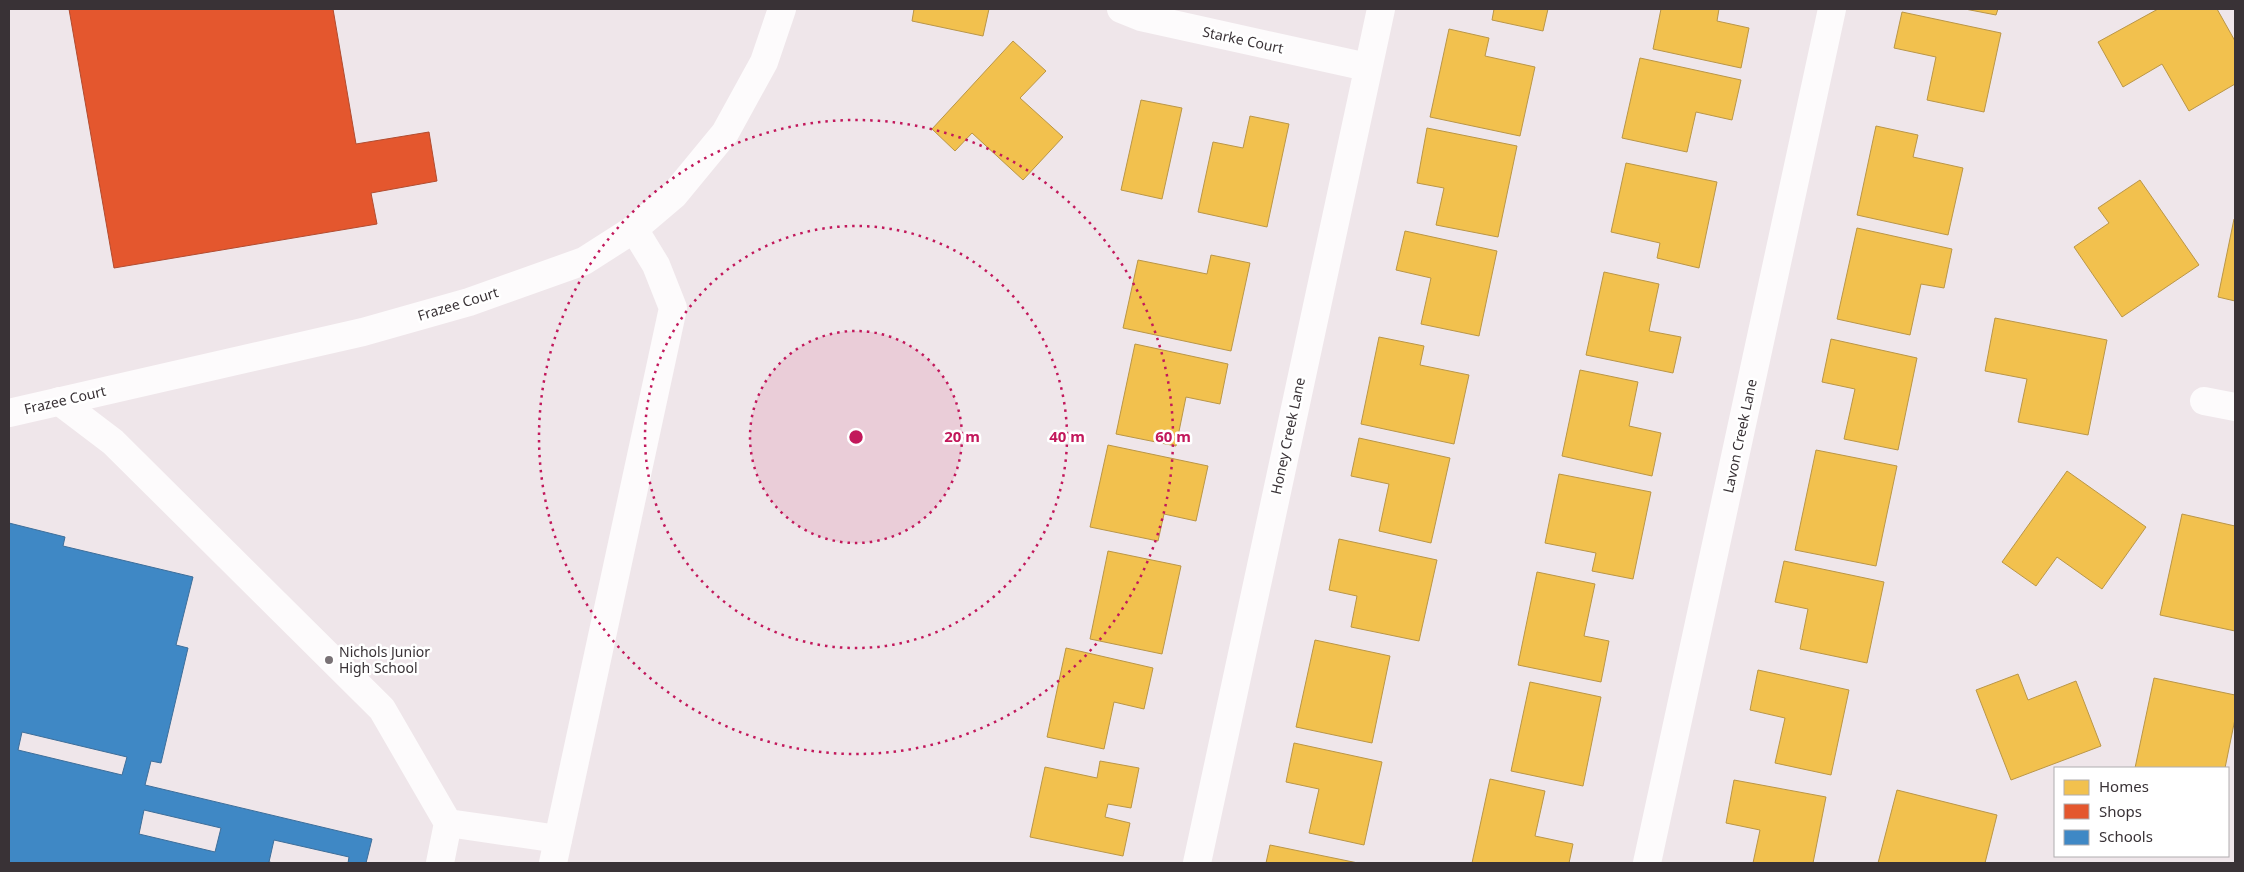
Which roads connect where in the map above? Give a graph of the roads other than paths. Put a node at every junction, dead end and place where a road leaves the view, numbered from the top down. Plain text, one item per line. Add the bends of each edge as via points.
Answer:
1 (782, 9) edge
2 (1121, 9) edge
3 (1381, 9) edge
4 (1832, 9) edge
5 (1367, 67) junction
6 (634, 229) junction
7 (2204, 400) dead end
8 (59, 401) junction
9 (2235, 408) edge
10 (9, 413) edge
11 (448, 823) junction
12 (556, 851) edge
13 (440, 863) edge
14 (1197, 863) edge
15 (1647, 863) edge

1 - 6 street, Frazee Court via 764,62 725,133 674,195
2 - 5 street, Starke Court via 1141,17
3 - 5 street, Honey Creek Lane
4 - 15 street, Lavon Creek Lane
5 - 14 street, Honey Creek Lane
6 - 8 street, Frazee Court via 584,261 469,302 363,332
6 - 12 street via 656,265 674,308
7 - 9 street
8 - 10 street, Frazee Court
8 - 11 street via 113,442 382,709
11 - 12 street
11 - 13 street

